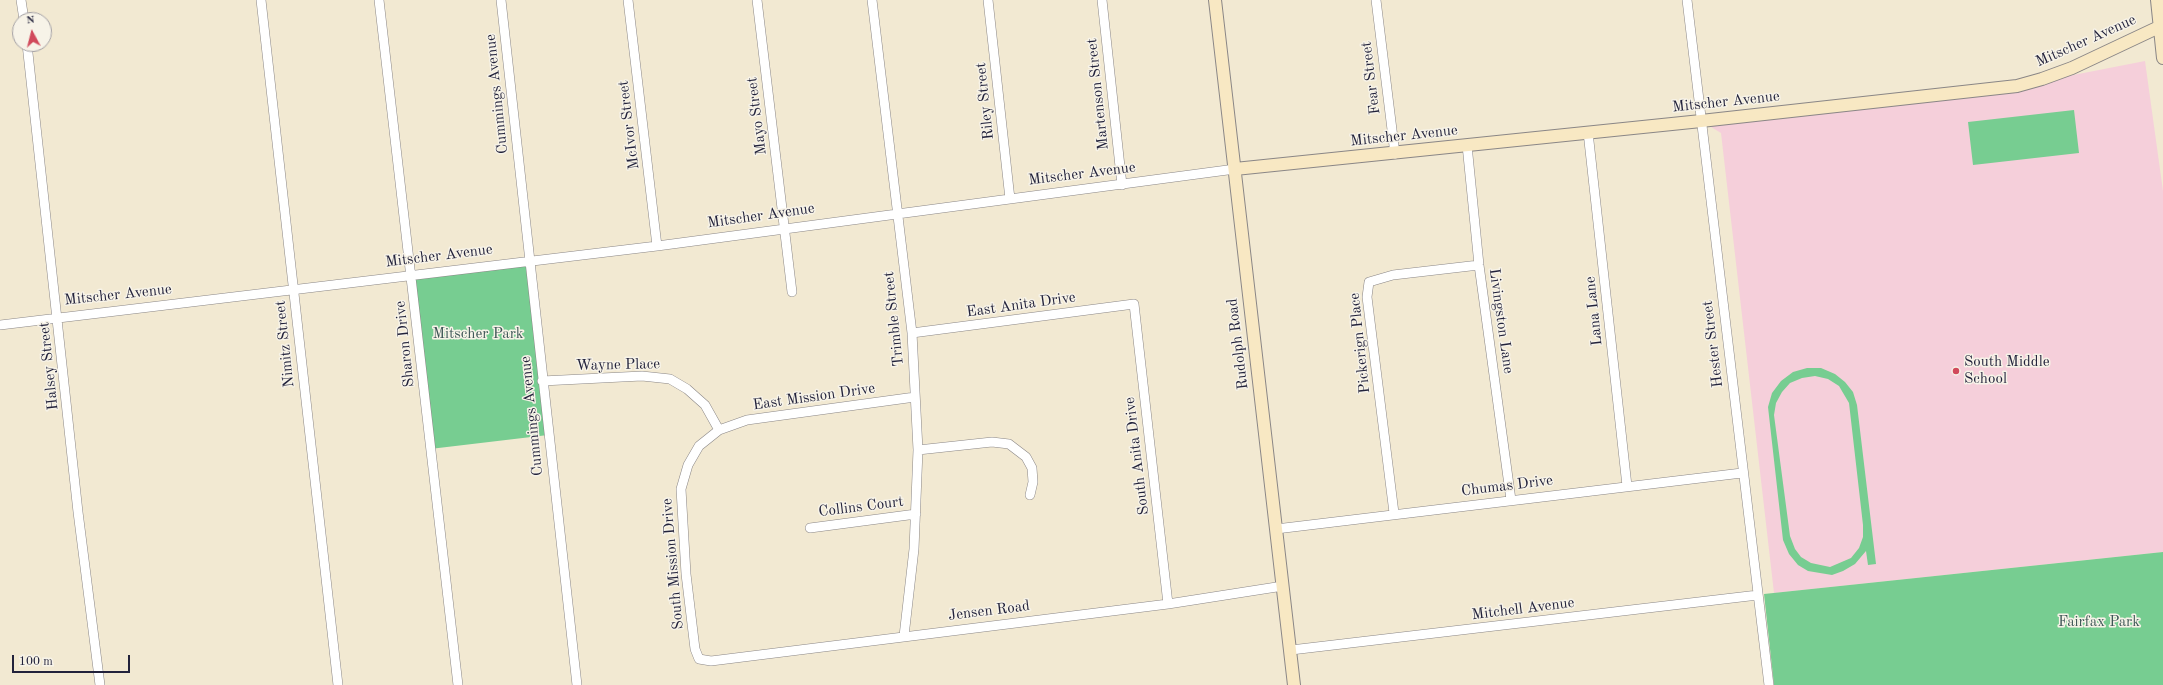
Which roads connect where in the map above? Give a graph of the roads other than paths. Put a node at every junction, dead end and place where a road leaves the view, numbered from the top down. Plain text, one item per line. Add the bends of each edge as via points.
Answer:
1 (22, 0) edge
2 (261, 0) edge
3 (379, 0) edge
4 (501, 0) edge
5 (628, 0) edge
6 (757, 0) edge
7 (872, 0) edge
8 (988, 0) edge
9 (1102, 0) edge
10 (1215, 0) edge
11 (1376, 0) edge
12 (1687, 0) edge
13 (2156, 0) edge
14 (23, 12) edge
15 (2161, 26) edge
16 (28, 52) edge
17 (2163, 58) edge
18 (1701, 121) junction
19 (1588, 132) junction
20 (1467, 146) junction
21 (1394, 154) junction
22 (1234, 169) junction
23 (1122, 185) junction
24 (1010, 199) junction
25 (896, 213) junction
26 (784, 229) junction
27 (657, 246) junction
28 (530, 261) junction
29 (1479, 265) junction
30 (412, 276) junction
31 (293, 291) junction
32 (792, 292) dead end
33 (1134, 304) joint
34 (58, 318) junction
35 (0, 325) edge
36 (912, 333) junction
37 (542, 381) junction
38 (915, 398) junction
39 (719, 430) junction
40 (918, 450) junction
41 (1742, 473) junction
42 (1627, 486) junction
43 (1030, 495) dead end
44 (1511, 500) junction
45 (1394, 513) junction
46 (916, 514) junction
47 (810, 528) dead end
48 (1276, 529) junction
49 (1283, 586) junction
50 (1758, 595) junction
51 (1168, 604) junction
52 (904, 636) junction
53 (1291, 650) junction
54 (699, 659) joint
55 (100, 685) edge
56 (338, 685) edge
57 (458, 685) edge
58 (577, 685) edge
59 (1294, 685) edge
60 (1769, 685) edge

1 - 14 street
2 - 31 street, Nimitz Street
3 - 30 street, Sharon Drive
4 - 28 street, Cummings Avenue
5 - 27 street, McIvor Street
6 - 26 street, Mayo Street
7 - 25 street, Trimble Street
8 - 24 street, Riley Street
9 - 23 street, Martenson Street
10 - 22 street, Rudolph Road
11 - 21 street, Fear Street
12 - 18 street, Hester Street
13 - 15 street
15 - 17 street
15 - 18 street, Mitscher Avenue via 2072,68 2017,86
16 - 34 street, Halsey Street
18 - 19 street, Mitscher Avenue
18 - 41 street, Hester Street
19 - 20 street, Mitscher Avenue
19 - 42 street, Lana Lane
20 - 21 street, Mitscher Avenue
20 - 29 street, Livingston Lane
21 - 22 street, Mitscher Avenue
22 - 23 street, Mitscher Avenue
22 - 48 street, Rudolph Road
23 - 24 street, Mitscher Avenue
24 - 25 street, Mitscher Avenue
25 - 26 street, Mitscher Avenue
25 - 36 street, Trimble Street
26 - 27 street, Mitscher Avenue
26 - 32 street, Mayo Street
27 - 28 street, Mitscher Avenue
28 - 30 street, Mitscher Avenue
28 - 37 street, Cummings Avenue
29 - 44 street, Livingston Lane
29 - 45 street, Pickerign Place via 1393,275 1369,282 1367,297
30 - 31 street, Mitscher Avenue
30 - 57 street, Sharon Drive
31 - 34 street, Mitscher Avenue
31 - 56 street, Nimitz Street
33 - 36 street, East Anita Drive
33 - 51 street, South Anita Drive
34 - 35 street, Mitscher Avenue
34 - 55 street, Halsey Street via 78,512
36 - 38 street, Trimble Street
37 - 39 street, Wayne Place via 642,376 670,379 687,389 705,405
37 - 58 street, Cummings Avenue
38 - 39 street, East Mission Drive via 747,420
38 - 40 street, Trimble Street
39 - 54 street, South Mission Drive via 699,446 688,465 681,489 686,574 695,650
40 - 43 street via 992,442 1009,444 1026,456 1032,468 1033,482
40 - 46 street, Trimble Street
41 - 42 street, Chumas Drive
41 - 50 street, Hester Street
42 - 44 street, Chumas Drive
44 - 45 street, Chumas Drive
45 - 48 street, Chumas Drive
46 - 47 street, Collins Court
46 - 52 street, Trimble Street
48 - 49 street, Rudolph Road
49 - 51 street, Jensen Road
49 - 53 street, Rudolph Road
50 - 53 street, Mitchell Avenue
50 - 60 street, Hester Street
51 - 52 street, Jensen Road
52 - 54 street, Jensen Road via 711,661
53 - 59 street, Rudolph Road

